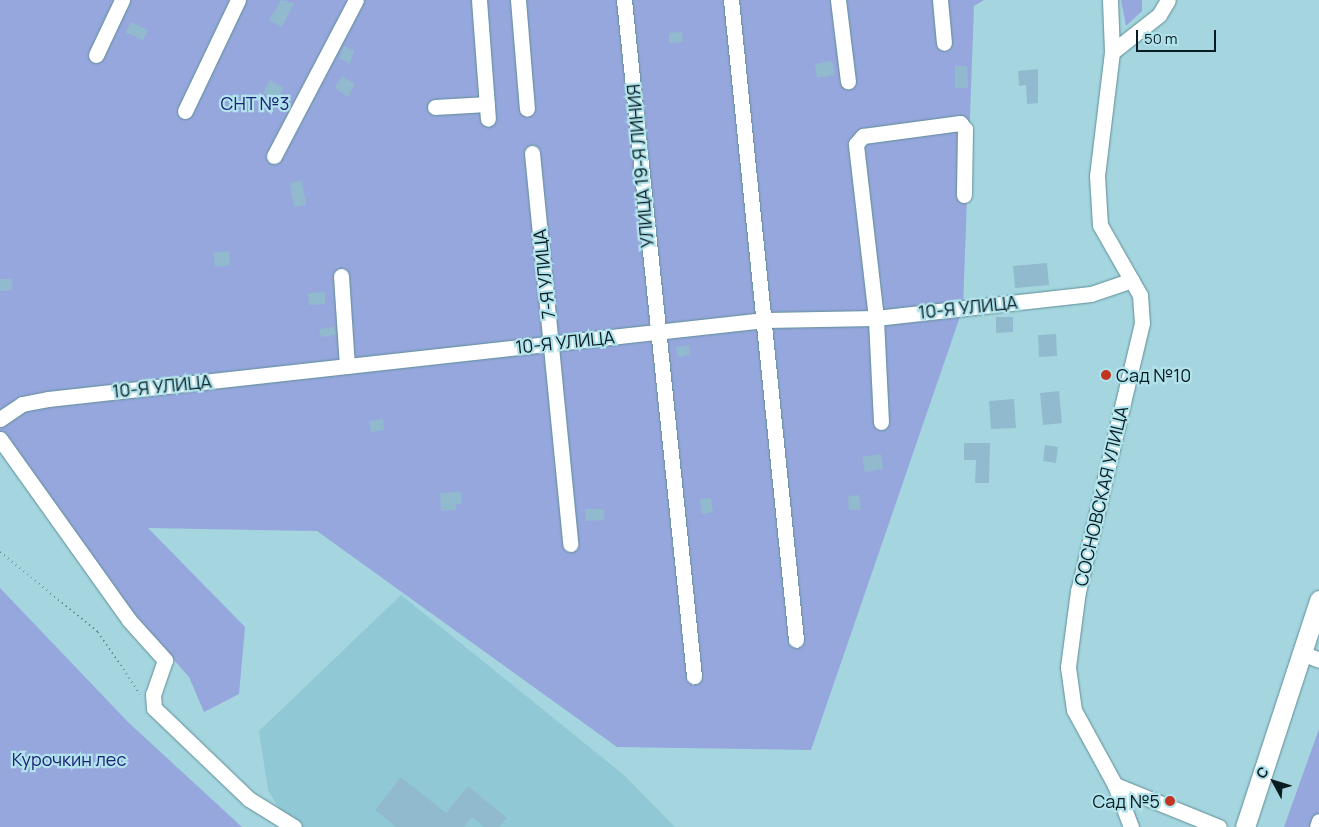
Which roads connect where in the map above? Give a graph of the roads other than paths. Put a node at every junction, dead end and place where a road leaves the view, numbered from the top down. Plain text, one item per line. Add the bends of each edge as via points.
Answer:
1 (122, 0) edge
2 (238, 0) edge
3 (356, 0) edge
4 (479, 0) edge
5 (518, 0) edge
6 (624, 0) edge
7 (731, 0) edge
8 (838, 0) edge
9 (940, 0) edge
10 (1110, 0) edge
11 (1168, 0) edge
12 (944, 43) dead end
13 (1112, 52) junction
14 (96, 54) dead end
15 (848, 80) dead end
16 (436, 107) dead end
17 (527, 109) dead end
18 (184, 111) dead end
19 (532, 153) dead end
20 (274, 156) dead end
21 (964, 195) dead end
22 (341, 276) dead end
23 (1132, 280) junction
24 (876, 318) junction
25 (765, 320) junction
26 (655, 333) junction
27 (551, 343) junction
28 (347, 366) junction
29 (0, 419) edge
30 (881, 422) dead end
31 (0, 439) edge
32 (570, 544) dead end
33 (1319, 600) edge
34 (796, 640) dead end
35 (1310, 656) edge
36 (694, 676) dead end
37 (1115, 785) junction
38 (1319, 821) edge
39 (294, 827) edge
40 (1131, 827) edge
41 (1219, 827) edge
42 (1245, 827) edge
43 (1317, 827) edge

1 - 14 street
2 - 18 street
3 - 20 street
4 - 16 street via 488,111
5 - 17 street
6 - 26 street, УЛИЦА 19-Я ЛИНИЯ
7 - 25 street
8 - 15 street
9 - 12 street
10 - 13 street, СОСНОВСКАЯ УЛИЦА
11 - 13 street via 1159,15
13 - 23 street, СОСНОВСКАЯ УЛИЦА via 1097,176 1100,225
19 - 27 street, 7-Я УЛИЦА
21 - 24 street via 965,129 960,122 863,136 856,144
22 - 28 street
23 - 24 street, 10-Я УЛИЦА via 1091,294
23 - 37 street, СОСНОВСКАЯ УЛИЦА via 1140,295 1142,323 1078,591 1068,667 1074,710
24 - 25 street, 10-Я УЛИЦА
24 - 30 street
25 - 26 street, 10-Я УЛИЦА
25 - 34 street
26 - 27 street, 10-Я УЛИЦА
26 - 36 street, УЛИЦА 19-Я ЛИНИЯ
27 - 28 street, 10-Я УЛИЦА
27 - 32 street, 7-Я УЛИЦА
28 - 29 street, 10-Я УЛИЦА via 48,399 22,404
31 - 39 street via 129,620 165,660 153,694 154,708 250,799
33 - 35 main road
35 - 42 main road
37 - 40 street, СОСНОВСКАЯ УЛИЦА
37 - 41 street
38 - 43 street

